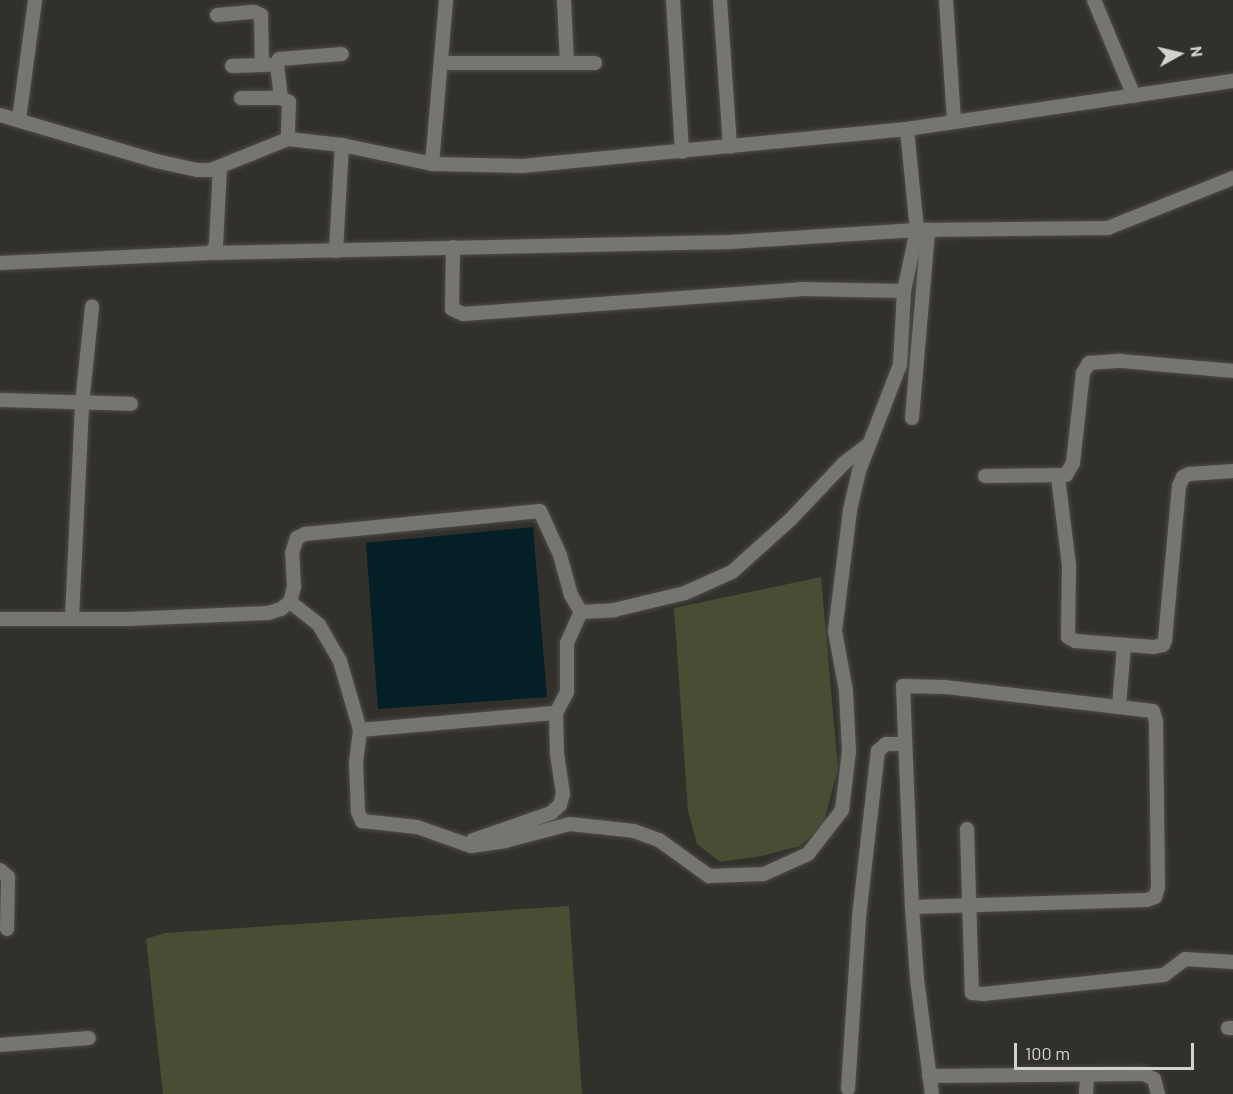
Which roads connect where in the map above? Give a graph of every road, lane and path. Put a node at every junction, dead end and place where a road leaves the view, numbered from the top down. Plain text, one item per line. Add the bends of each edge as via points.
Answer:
1 (35, 0) edge
2 (446, 0) edge
3 (564, 0) edge
4 (673, 0) edge
5 (720, 0) edge
6 (946, 0) edge
7 (1094, 0) edge
8 (217, 15) dead end
9 (342, 54) dead end
10 (441, 63) junction
11 (567, 63) junction
12 (595, 63) dead end
13 (262, 65) junction
14 (277, 65) junction
15 (232, 66) dead end
16 (1233, 81) edge
17 (1134, 96) junction
18 (281, 98) junction
19 (241, 99) dead end
20 (0, 115) edge
21 (19, 118) junction
22 (954, 121) junction
23 (907, 129) junction
24 (288, 139) junction
25 (342, 145) junction
26 (730, 147) junction
27 (682, 152) junction
28 (432, 164) junction
29 (220, 167) junction
30 (1233, 178) edge
31 (922, 230) junction
32 (453, 247) junction
33 (336, 251) junction
34 (210, 253) junction
35 (0, 263) edge
36 (903, 291) junction
37 (92, 306) dead end
38 (1233, 371) edge
39 (0, 400) edge
40 (82, 404) junction
41 (131, 404) dead end
42 (912, 418) dead end
43 (868, 445) junction
44 (1233, 471) edge
45 (985, 476) dead end
46 (1058, 477) junction
47 (290, 602) junction
48 (581, 612) junction
49 (72, 618) junction
50 (0, 619) edge
51 (1124, 645) junction
52 (1119, 706) junction
53 (556, 713) junction
54 (360, 730) junction
55 (904, 744) junction
56 (967, 829) dead end
57 (463, 843) junction
58 (0, 870) edge
59 (969, 905) junction
60 (912, 907) junction
61 (7, 929) dead end
62 (1233, 962) edge
63 (88, 1038) dead end
64 (0, 1045) edge
65 (1087, 1075) junction
66 (930, 1076) junction
67 (848, 1089) dead end
68 (932, 1094) edge
69 (1086, 1094) edge
70 (1158, 1094) edge

1 - 21 street
2 - 10 street
3 - 11 street
4 - 27 street
5 - 26 street
6 - 22 street
7 - 17 street
8 - 13 street via 261,15
9 - 14 street via 289,57 279,59
10 - 11 street
10 - 28 street
11 - 12 street
13 - 14 street
13 - 15 street
14 - 18 street
16 - 17 street
17 - 22 street
18 - 19 street
18 - 24 street via 289,102
20 - 21 street
21 - 29 street via 156,161 197,170
22 - 23 street
23 - 26 street
23 - 31 street
24 - 25 street
24 - 29 street
25 - 28 street
25 - 33 street
26 - 27 street
27 - 28 street via 522,166
29 - 34 street via 216,245
30 - 31 street via 1108,228
31 - 32 street via 730,242
31 - 36 street
31 - 42 street
32 - 33 street
32 - 36 street via 452,309 462,314 801,289
33 - 34 street
34 - 35 street
36 - 43 street via 900,365
37 - 40 street
38 - 46 street via 1121,361 1089,363 1083,373 1073,463 1066,475
39 - 40 street
40 - 41 street
40 - 49 street
43 - 48 street via 844,463 790,520 732,572 685,593 614,610
43 - 57 street via 850,510 835,631 846,691 849,751 842,810 808,854 764,874 709,876 658,840 634,831 570,824 505,841 471,846
44 - 51 street via 1183,477 1163,645
45 - 46 street
46 - 51 street via 1069,565 1068,637
47 - 48 street via 294,587 292,553 297,538 305,534 540,510
47 - 49 street via 268,613 127,620
47 - 54 street via 319,625 340,661
48 - 53 street via 567,643 567,692
49 - 50 street
51 - 52 street
52 - 55 street via 906,684
52 - 59 street via 1150,709 1155,716 1155,897
53 - 54 street
53 - 57 street via 563,794 560,805 551,813
54 - 57 street via 356,763 358,812 362,821 417,827
55 - 60 street
55 - 67 street via 886,744 878,751 859,917
56 - 59 street
58 - 61 street via 8,877
59 - 60 street
59 - 62 street via 970,988 976,994 1164,975 1185,958
60 - 66 street
63 - 64 street
65 - 66 street
65 - 69 street
65 - 70 street via 1149,1075 1154,1078
66 - 68 street

